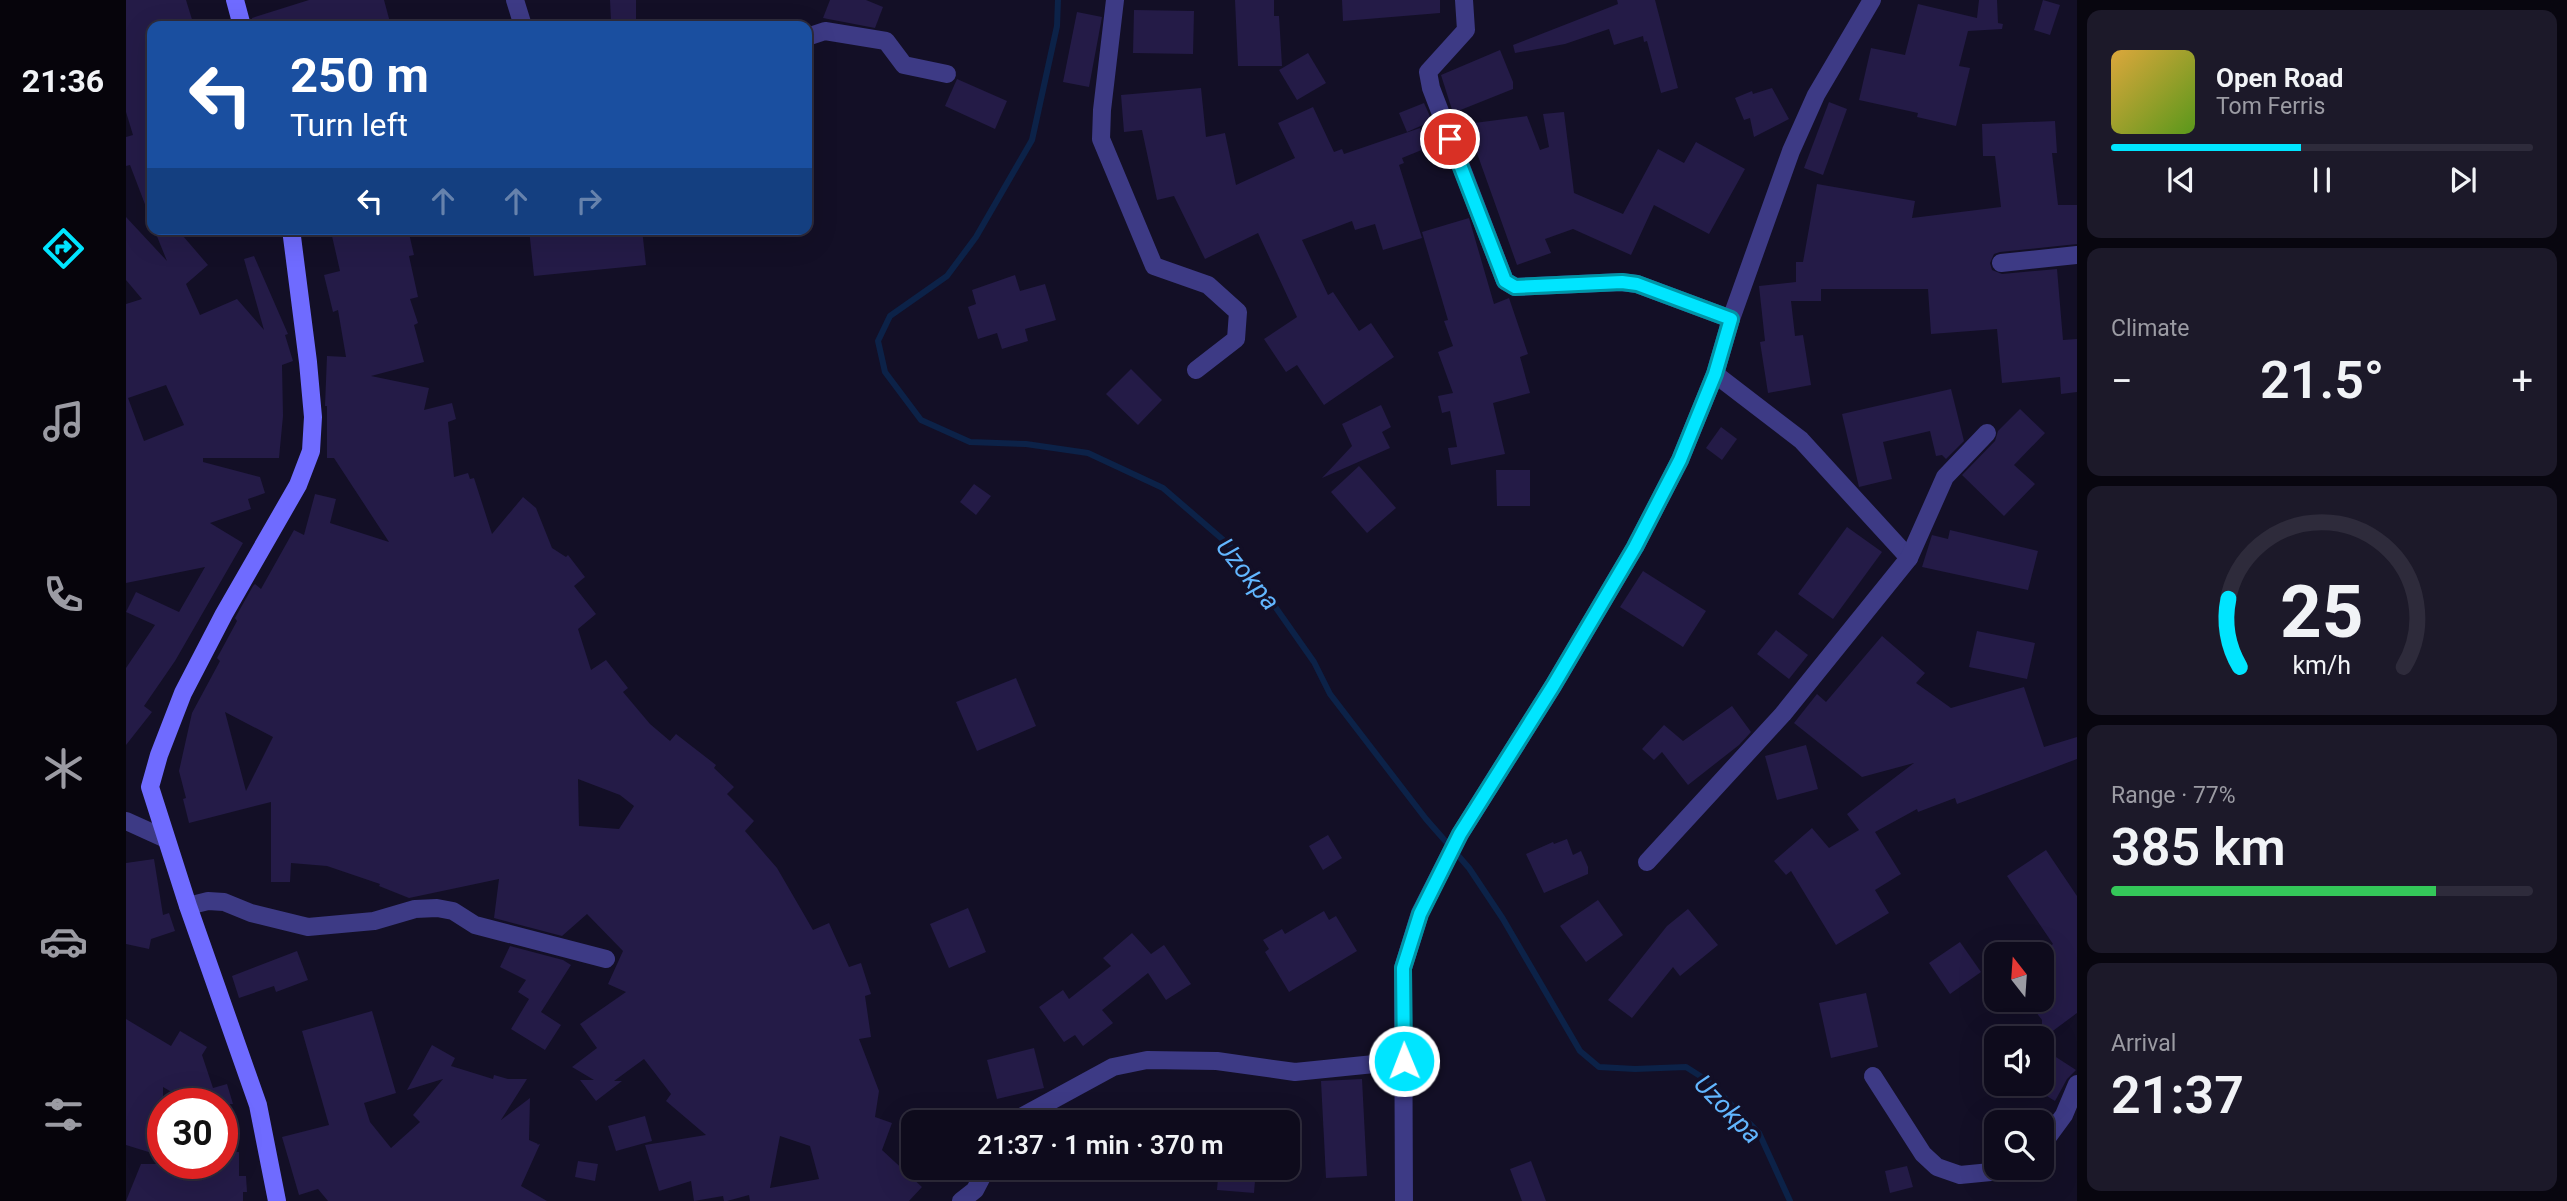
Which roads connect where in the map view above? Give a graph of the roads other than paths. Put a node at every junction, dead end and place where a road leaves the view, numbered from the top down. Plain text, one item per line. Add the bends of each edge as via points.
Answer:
1 (235, 0) edge
2 (515, 0) edge
3 (1115, 0) edge
4 (1464, 0) edge
5 (1872, 0) edge
6 (241, 21) edge
7 (521, 21) edge
8 (812, 35) edge
9 (947, 74) dead end
10 (292, 235) edge
11 (2077, 255) edge
12 (2001, 263) dead end
13 (1731, 319) junction
14 (1196, 370) dead end
15 (1715, 374) junction
16 (1987, 433) dead end
17 (1909, 558) junction
18 (126, 821) edge
19 (166, 839) junction
20 (1647, 862) dead end
21 (188, 906) junction
22 (606, 959) dead end
23 (1404, 1061) junction
24 (1873, 1076) dead end
25 (2077, 1084) edge
26 (1034, 1110) edge
27 (2054, 1129) edge
28 (1984, 1173) edge
29 (980, 1180) edge
30 (277, 1201) edge
31 (961, 1201) edge
32 (1404, 1201) edge

1 - 6 main road
2 - 7 street
3 - 14 street via 1101,139 1154,266 1208,285 1238,312 1236,339
4 - 13 street via 1466,30 1428,72 1505,281 1515,287 1637,284
5 - 13 street via 1816,95 1791,151
8 - 9 street via 825,31 886,41 904,65
10 - 19 main road via 309,362 311,451 298,485 183,693 159,755 150,787
11 - 12 street
13 - 15 street
15 - 17 street via 1801,440
15 - 23 street via 1680,460 1635,547 1460,834 1420,914 1403,968
16 - 17 street via 1945,477
17 - 20 street via 1783,714
18 - 19 street
19 - 21 main road
21 - 22 street via 224,902 308,927 374,921 437,908 453,911 475,925
21 - 30 main road via 258,1105
23 - 26 street via 1296,1072 1217,1061 1147,1060 1113,1067
23 - 32 street
24 - 28 street via 1923,1154 1937,1167 1960,1175
25 - 27 street
29 - 31 street

